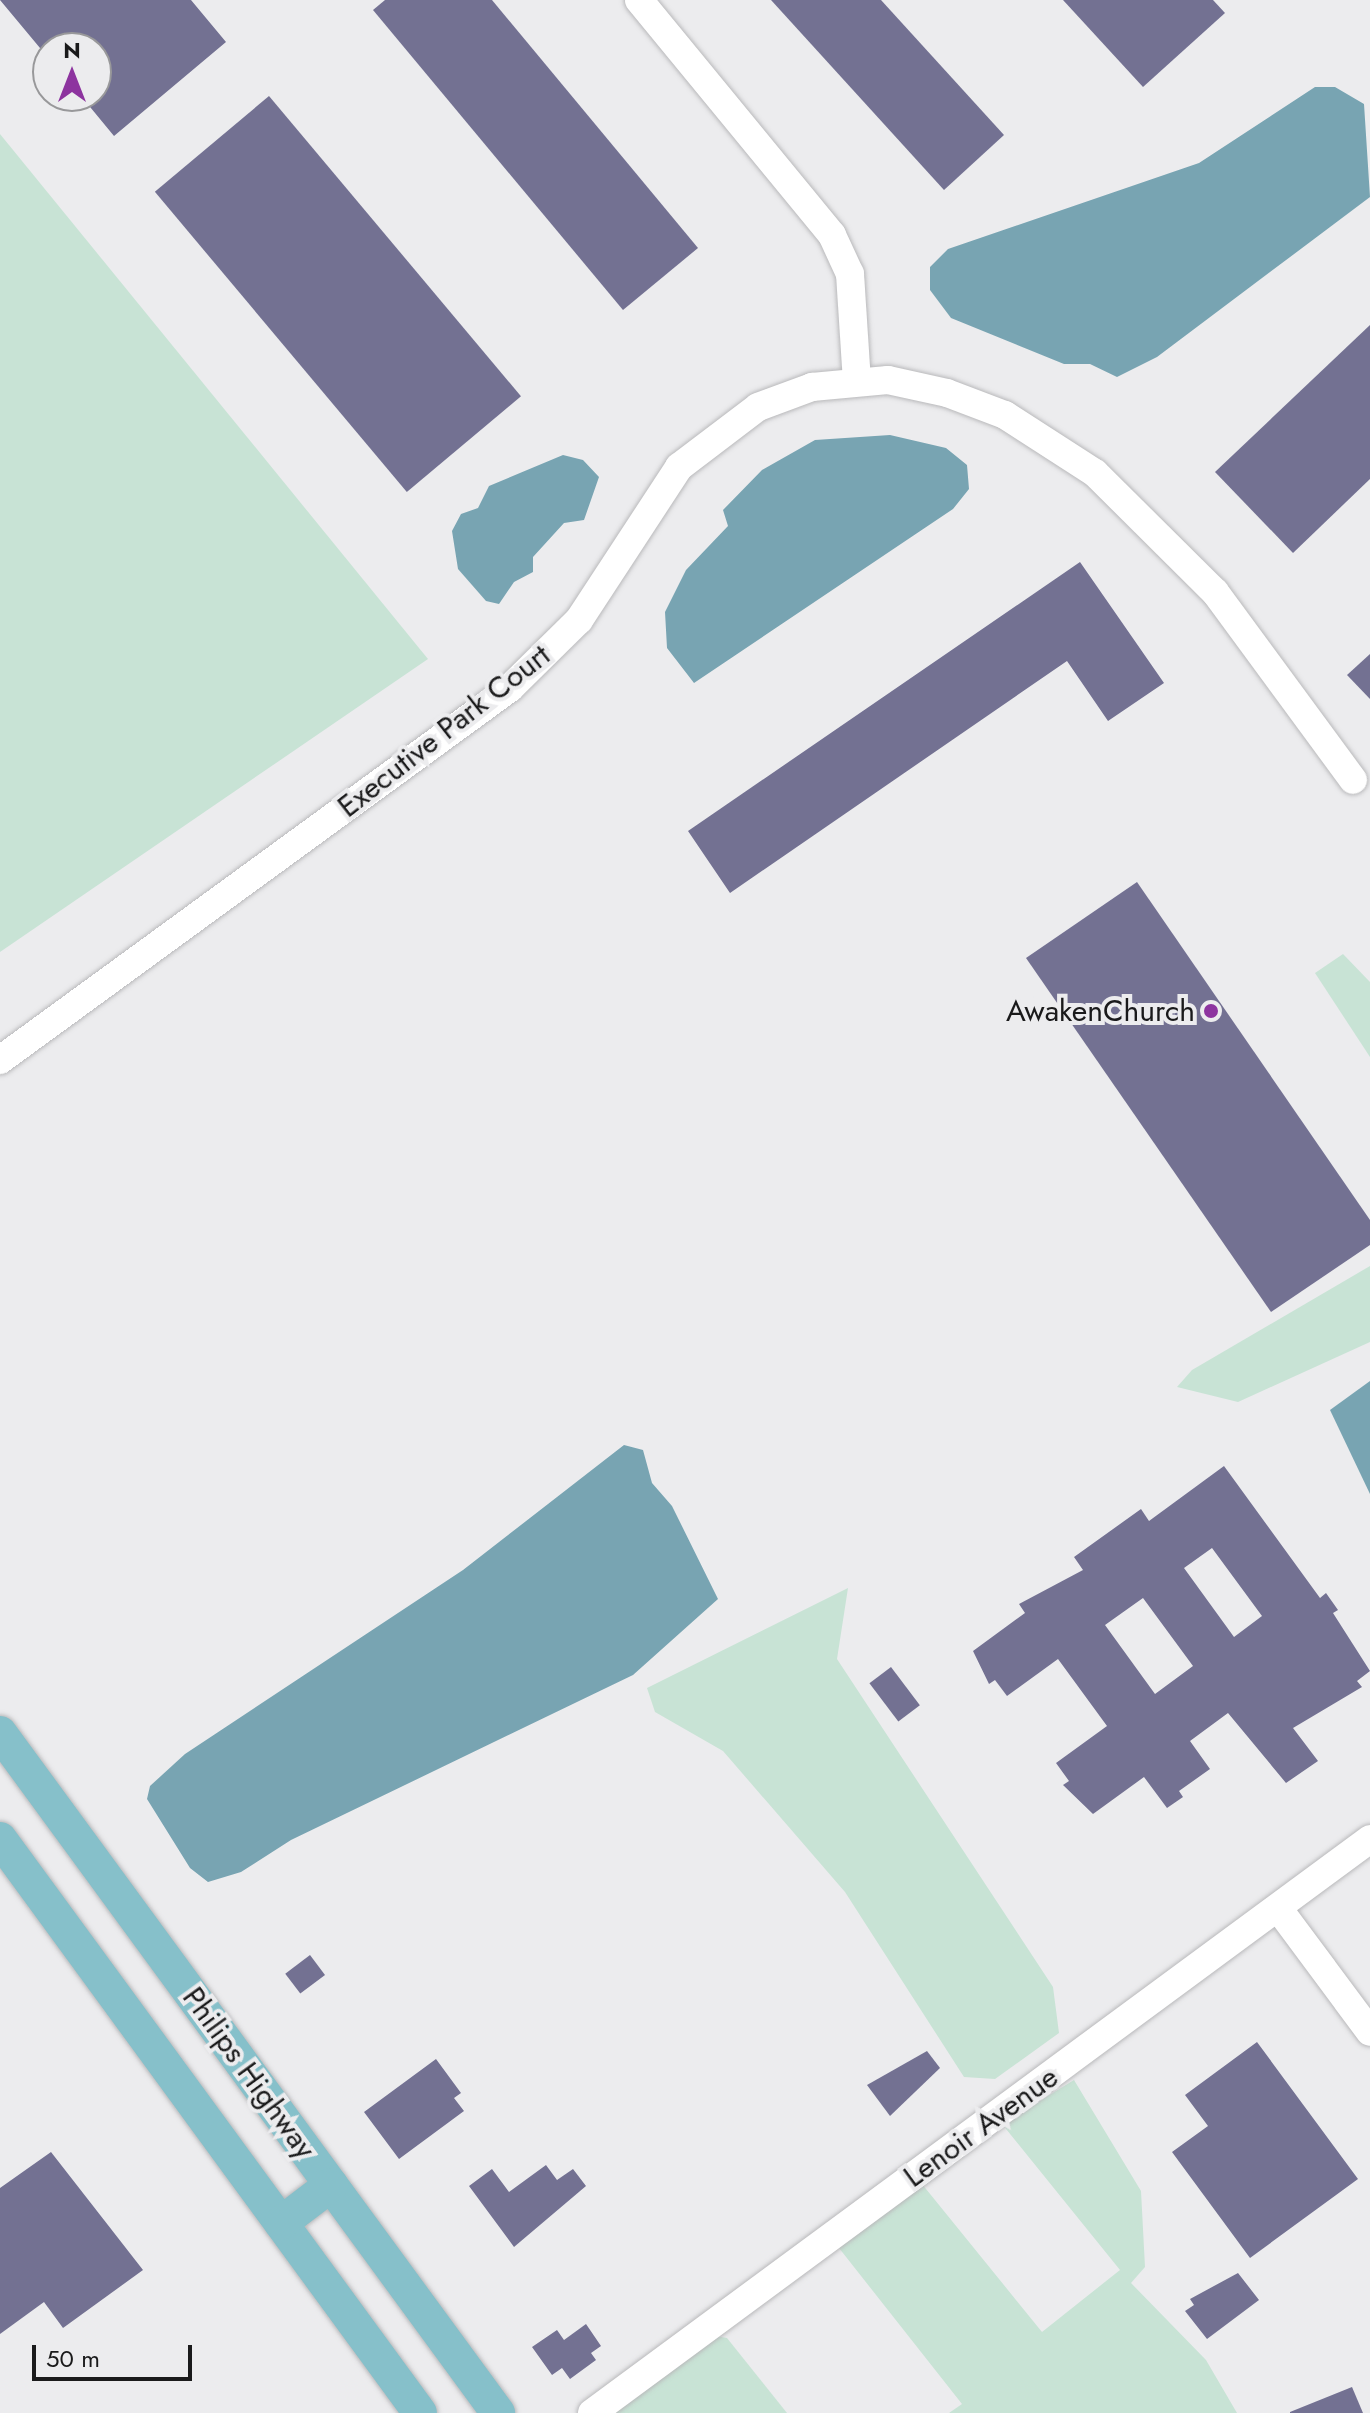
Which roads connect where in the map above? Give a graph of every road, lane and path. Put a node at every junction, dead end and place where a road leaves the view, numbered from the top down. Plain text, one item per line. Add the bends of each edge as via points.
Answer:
1 (639, 0) edge
2 (857, 381) junction
3 (1353, 780) dead end
4 (0, 1060) edge
5 (0, 1733) edge
6 (0, 1839) edge
7 (1370, 1839) edge
8 (1278, 1908) junction
9 (1370, 2032) edge
10 (331, 2185) junction
11 (281, 2223) junction
12 (420, 2413) edge
13 (498, 2413) edge
14 (592, 2413) edge

1 - 2 street via 832,235 850,274
2 - 3 street, Executive Park Court via 888,380 970,400 1095,473 1215,592
2 - 4 street, Executive Park Court via 784,396 717,431 668,479 579,620 517,682
5 - 10 main road, Philips Highway
6 - 11 main road, Philips Highway
7 - 8 street, Lenoir Avenue
8 - 9 street
8 - 14 street, Lenoir Avenue
10 - 11 main road
10 - 13 main road, Philips Highway
11 - 12 main road, Philips Highway

